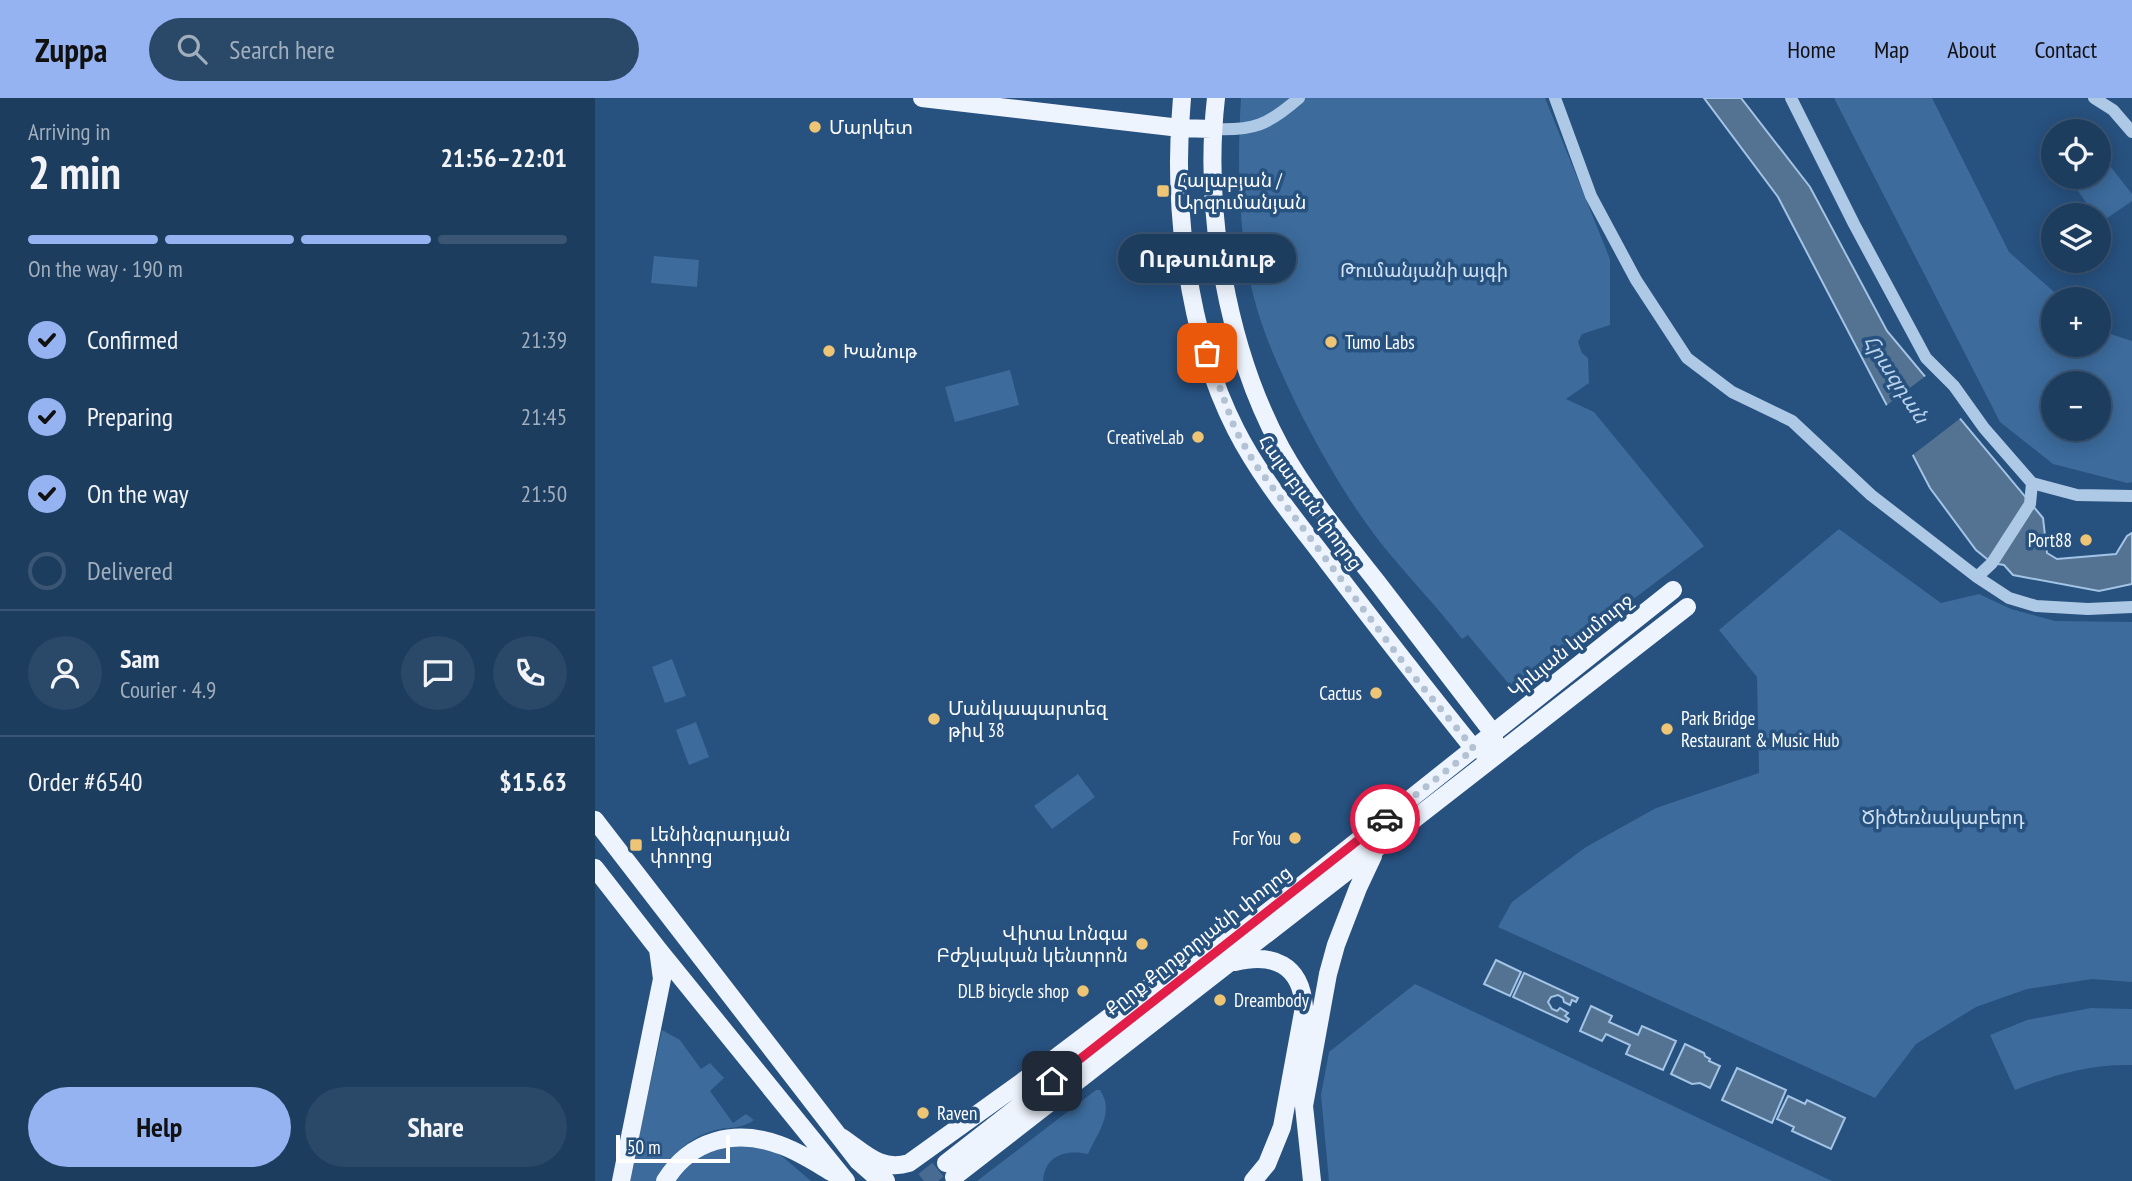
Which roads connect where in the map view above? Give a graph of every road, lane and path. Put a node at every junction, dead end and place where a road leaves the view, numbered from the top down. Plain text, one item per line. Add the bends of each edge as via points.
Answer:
1 (922, 98) edge
2 (1182, 98) edge
3 (1216, 98) edge
4 (1299, 98) edge
5 (1555, 98) edge
6 (1791, 98) edge
7 (2094, 98) edge
8 (1179, 128) junction
9 (1212, 130) junction
10 (2132, 132) edge
11 (2032, 483) junction
12 (2132, 496) edge
13 (1977, 577) junction
14 (1673, 590) dead end
15 (1687, 607) dead end
16 (2132, 607) edge
17 (1497, 748) junction
18 (1474, 749) junction
19 (595, 821) edge
20 (1375, 851) junction
21 (595, 868) edge
22 (1284, 899) junction
23 (657, 949) junction
24 (1231, 963) junction
25 (841, 1138) junction
26 (843, 1179) edge
27 (621, 1181) edge
28 (665, 1181) edge
29 (886, 1181) edge
30 (1253, 1181) edge
31 (1312, 1181) edge

1 - 8 main road
2 - 8 main road, Հալաբյան փողոց
3 - 9 main road, Հալաբյան փողոց
4 - 9 street via 1268,122 1233,131
5 - 13 street via 1591,196 1636,280 1687,358 1732,392 1792,421 1871,495
6 - 11 street via 1926,358
7 - 10 street via 2113,110
8 - 9 main road
8 - 18 main road, Հալաբյան փողոց via 1187,268 1213,375 1235,429 1276,494
9 - 17 main road, Հալաբյան փողոց via 1219,242 1230,308 1250,381 1281,448 1317,503
11 - 12 street via 2077,495
11 - 13 street via 2030,504
13 - 16 street via 2009,598 2036,606
14 - 17 main road, Կիևյան կամուրջ
15 - 17 main road
17 - 18 main road, Քըրք Քըրքորյանի փողոց
17 - 20 main road, Քըրք Քըրքորյանի փողոց
18 - 22 main road, Քըրք Քըրքորյանի փողոց
19 - 25 main road
20 - 24 main road, Քըրք Քըրքորյանի փողոց
20 - 31 main road via 1328,974 1304,1107
21 - 23 main road
22 - 24 main road, Քըրք Քըրքորյանի փողոց via 950,1170
22 - 25 main road via 1194,953 909,1163 877,1162
23 - 26 main road
23 - 27 main road via 662,979
24 - 30 main road via 1255,957 1271,959 1303,990 1304,1007 1282,1127 1267,1164
25 - 29 main road via 858,1161
26 - 28 main road via 782,1145 737,1138 699,1146 678,1162

